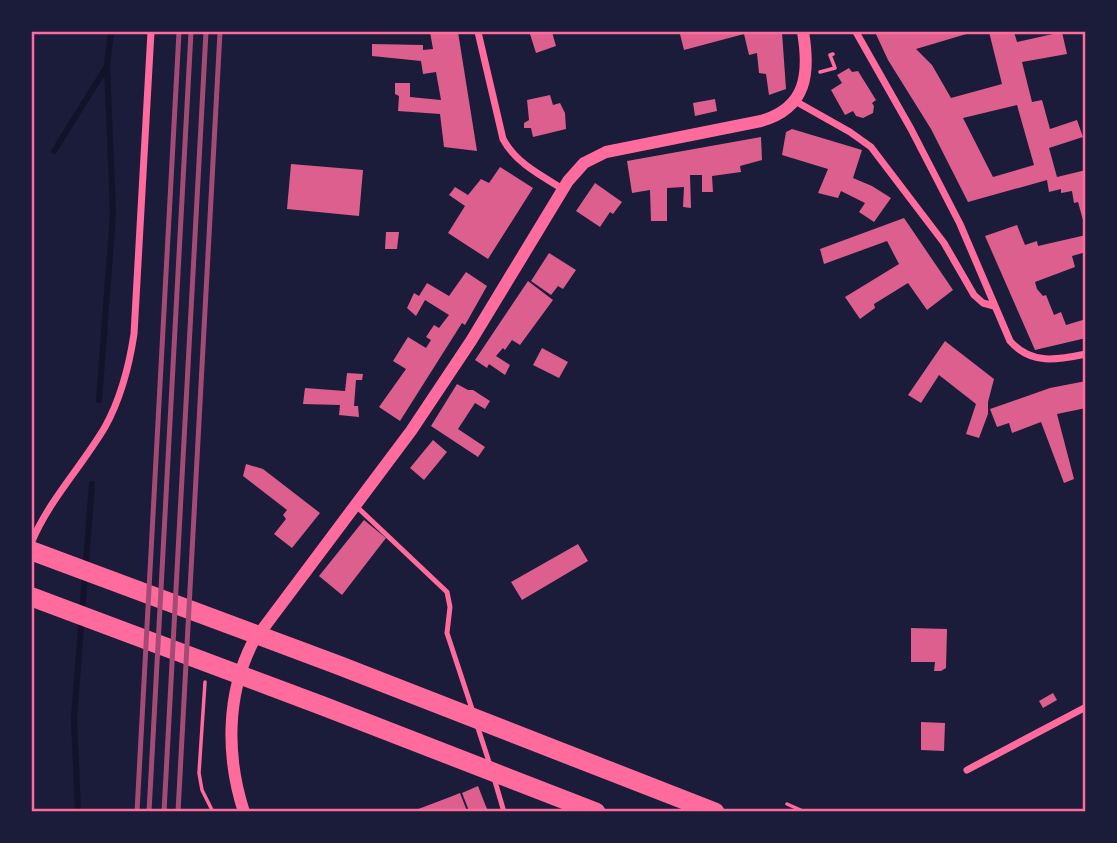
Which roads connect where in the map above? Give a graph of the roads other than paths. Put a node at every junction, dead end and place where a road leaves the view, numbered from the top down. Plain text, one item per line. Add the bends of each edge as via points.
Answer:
1 (151, 32) edge
2 (478, 32) edge
3 (803, 32) edge
4 (856, 32) edge
5 (795, 101) junction
6 (563, 189) junction
7 (994, 306) junction
8 (1086, 354) edge
9 (356, 506) junction
10 (32, 541) edge
11 (32, 551) edge
12 (32, 597) edge
13 (1086, 707) edge
14 (967, 770) dead end
15 (243, 811) edge
16 (505, 811) edge
17 (596, 811) edge
18 (715, 811) edge

1 - 10 street via 134,334 127,372 103,429
2 - 6 street via 498,125 508,148 522,163
3 - 5 street via 805,74
4 - 7 street via 960,224
5 - 6 street via 772,118 606,152 584,163
5 - 7 street via 871,147 944,243 974,295
6 - 9 street via 471,341
7 - 8 street via 1010,341 1022,352 1049,360
9 - 15 street via 253,642 241,668 233,711 232,757
9 - 16 lane via 447,592 447,633
11 - 18 highway
12 - 17 highway
13 - 14 street

